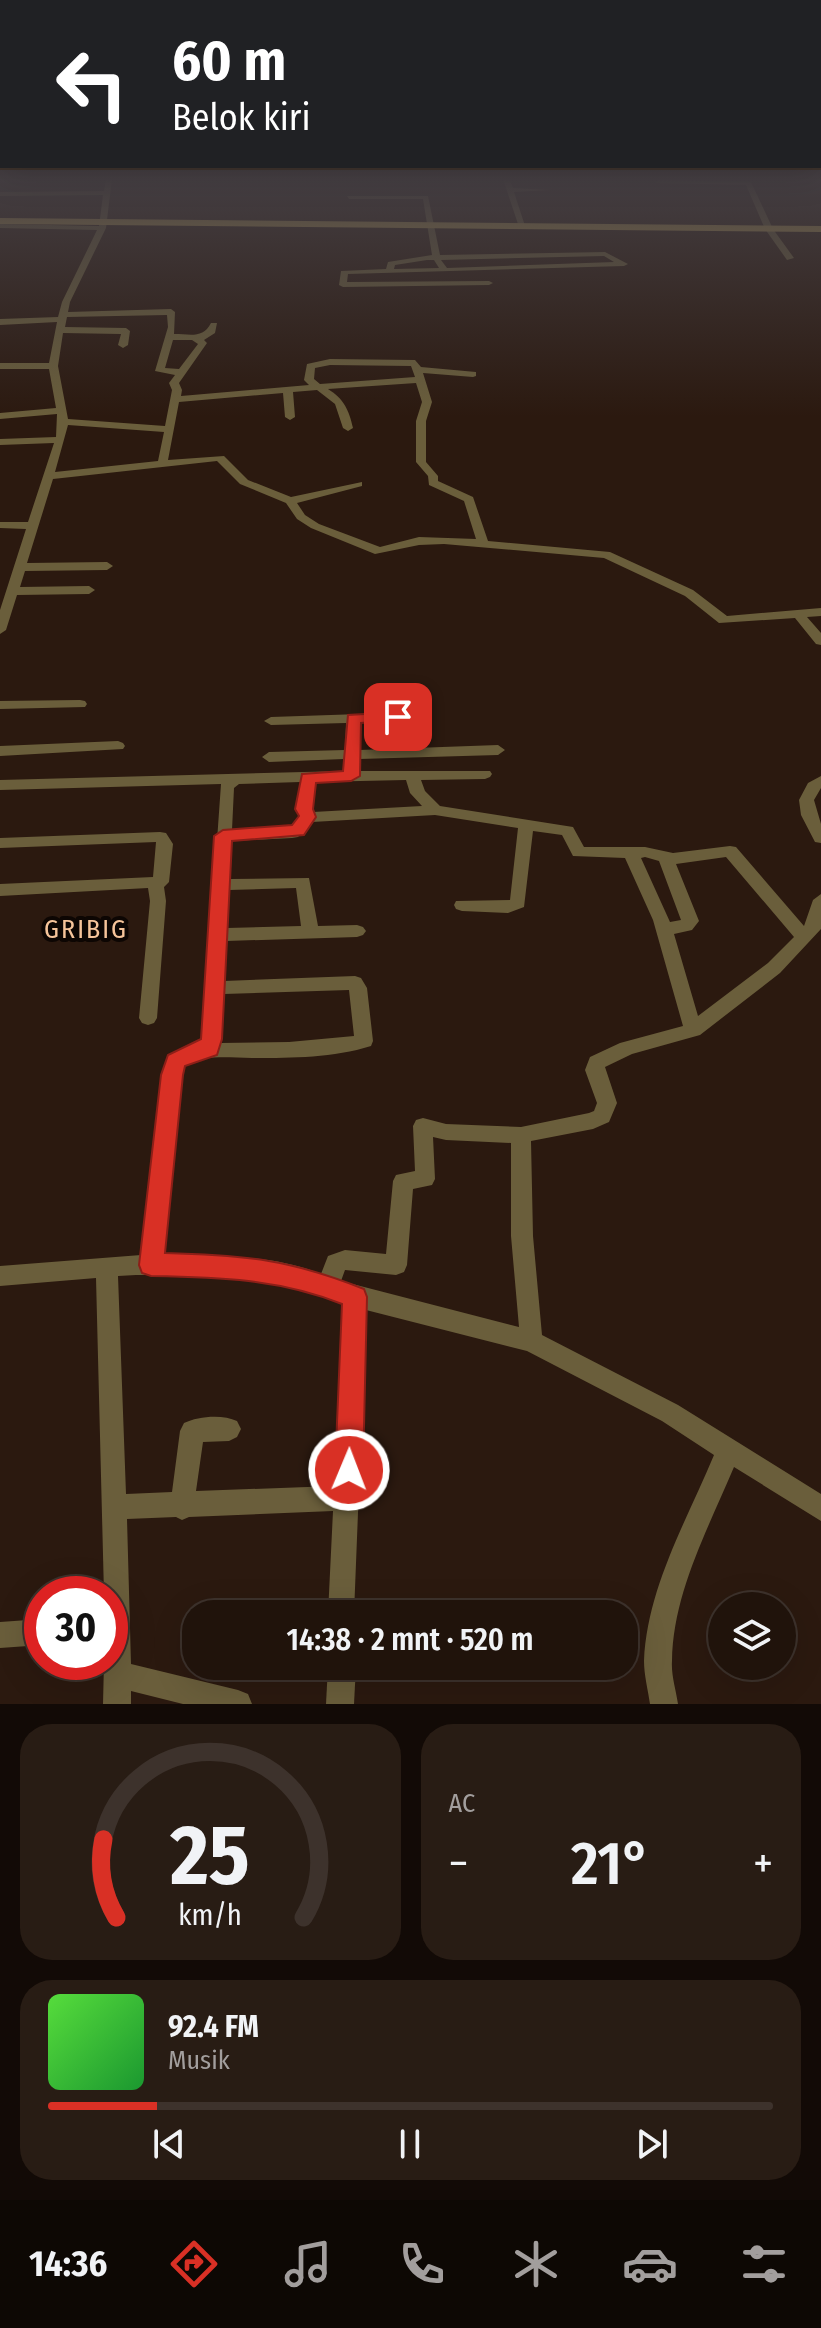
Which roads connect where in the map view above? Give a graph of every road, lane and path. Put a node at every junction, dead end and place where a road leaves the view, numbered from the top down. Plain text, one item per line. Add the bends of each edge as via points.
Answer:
1 (86, 259) edge
2 (437, 259) junction
3 (454, 259) edge
4 (507, 259) edge
5 (582, 259) edge
6 (615, 259) edge
7 (588, 268) junction
8 (447, 270) junction
9 (512, 270) junction
10 (374, 272) junction
11 (390, 272) junction
12 (401, 272) junction
13 (489, 283) dead end
14 (374, 286) junction
15 (404, 286) junction
16 (0, 322) edge
17 (62, 322) junction
18 (214, 325) dead end
19 (170, 337) junction
20 (194, 338) junction
21 (123, 345) dead end
22 (2, 366) edge
23 (53, 366) junction
24 (181, 372) junction
25 (473, 374) dead end
26 (419, 375) junction
27 (0, 378) edge
28 (316, 385) junction
29 (288, 391) junction
30 (174, 400) junction
31 (0, 416) edge
32 (61, 416) junction
33 (290, 417) dead end
34 (348, 428) dead end
35 (171, 429) junction
36 (59, 440) junction
37 (0, 442) edge
38 (162, 466) junction
39 (51, 476) junction
40 (358, 484) dead end
41 (290, 501) junction
42 (0, 525) edge
43 (33, 526) junction
44 (482, 541) junction
45 (107, 566) dead end
46 (19, 570) junction
47 (0, 573) edge
48 (89, 590) dead end
49 (11, 591) junction
50 (821, 612) edge
51 (2, 614) edge
52 (798, 614) junction
53 (0, 630) edge
54 (821, 641) edge
55 (80, 704) dead end
56 (0, 705) edge
57 (420, 716) dead end
58 (353, 718) junction
59 (271, 721) dead end
60 (118, 746) dead end
61 (498, 750) dead end
62 (0, 751) edge
63 (352, 754) junction
64 (269, 757) dead end
65 (485, 774) dead end
66 (412, 775) junction
67 (351, 776) junction
68 (308, 778) junction
69 (235, 779) junction
70 (821, 781) edge
71 (0, 785) edge
72 (435, 810) junction
73 (308, 817) junction
74 (526, 824) junction
75 (223, 836) junction
76 (821, 838) edge
77 (0, 843) edge
78 (631, 853) junction
79 (666, 858) junction
80 (155, 883) junction
81 (220, 885) junction
82 (0, 890) edge
83 (821, 900) edge
84 (462, 905) dead end
85 (664, 929) junction
86 (310, 931) junction
87 (357, 931) dead end
88 (217, 935) junction
89 (804, 937) junction
90 (215, 988) junction
91 (148, 1018) dead end
92 (693, 1030) junction
93 (210, 1049) junction
94 (521, 1135) junction
95 (151, 1265) junction
96 (107, 1267) junction
97 (0, 1276) edge
98 (328, 1286) junction
99 (355, 1297) junction
100 (531, 1341) junction
101 (229, 1429) dead end
102 (728, 1452) junction
103 (348, 1498) junction
104 (115, 1507) junction
105 (182, 1507) junction
106 (821, 1508) edge
107 (114, 1576) edge
108 (342, 1600) edge
109 (24, 1633) edge
110 (0, 1635) edge
111 (128, 1676) edge
112 (118, 1680) edge
113 (341, 1680) edge
114 (117, 1704) edge
115 (238, 1704) edge
116 (340, 1704) edge
117 (664, 1704) edge

1 - 17 street
2 - 3 street
2 - 8 street
2 - 11 street via 397,260
4 - 9 street
5 - 7 street
6 - 7 street via 624,264
7 - 9 street
8 - 9 street
8 - 12 street
10 - 11 street
10 - 14 street
10 - 14 street via 346,273 343,285
11 - 12 street
12 - 15 street
13 - 15 street
14 - 15 street
16 - 17 street
17 - 19 street via 171,312
17 - 21 street via 126,331
17 - 23 street
18 - 20 street via 211,333
19 - 20 street
19 - 24 street via 160,371
20 - 24 street via 201,347
22 - 23 street
22 - 27 street
23 - 32 street
24 - 30 street via 174,383
25 - 26 street
26 - 28 street
26 - 28 street via 415,363 409,362 318,363 307,375
26 - 44 street via 427,402 421,421 421,462 433,483 469,499
28 - 29 street
28 - 34 street via 338,397
29 - 30 street via 216,391
29 - 33 street
30 - 35 street
31 - 32 street
32 - 35 street
32 - 36 street
35 - 38 street
36 - 37 street
36 - 39 street
38 - 39 street
38 - 41 street via 220,458 244,482
39 - 43 street
40 - 41 street
41 - 44 street via 315,526 379,551 428,540
42 - 43 street
43 - 46 street
44 - 52 street via 606,555 689,593 724,620
45 - 46 street
46 - 47 street
46 - 49 street
48 - 49 street
49 - 51 street
50 - 52 street
51 - 53 street
52 - 54 street
55 - 56 street
57 - 58 street
58 - 59 street
58 - 63 street
60 - 62 street
61 - 63 street
63 - 64 street
63 - 67 street
65 - 66 street
66 - 67 street
66 - 72 street via 418,793
67 - 68 street
68 - 69 street
68 - 73 street
69 - 71 street
69 - 75 street via 227,786
70 - 76 street via 807,792 805,802
72 - 73 street
72 - 74 street
73 - 75 street via 292,833
74 - 78 street via 567,831 579,852
74 - 84 street via 517,905
75 - 81 street
77 - 80 street via 160,837 165,844 163,879
78 - 79 street
78 - 85 street
79 - 85 street via 691,921
79 - 89 street via 726,850 735,854
80 - 82 street
80 - 91 street
81 - 86 street via 303,882
81 - 88 street
83 - 89 street
85 - 92 street
86 - 87 street
86 - 88 street
88 - 90 street
89 - 92 street via 774,968
90 - 93 street
90 - 93 street via 355,983 364,1041
92 - 94 street via 597,1062 607,1103 602,1116
93 - 95 street via 183,1056 172,1075
94 - 98 street via 423,1126 427,1171 425,1179 403,1181 396,1265 345,1260 336,1263
94 - 100 street
95 - 96 street
95 - 98 street via 242,1267
96 - 97 street
96 - 104 street
98 - 99 street
99 - 100 street
99 - 103 street
100 - 102 street via 670,1413
101 - 105 street via 192,1431
102 - 106 street
102 - 117 street via 661,1633 658,1664
103 - 105 street
103 - 108 street
104 - 105 street
104 - 107 street
109 - 110 street
111 - 115 street
112 - 114 street
113 - 116 street

